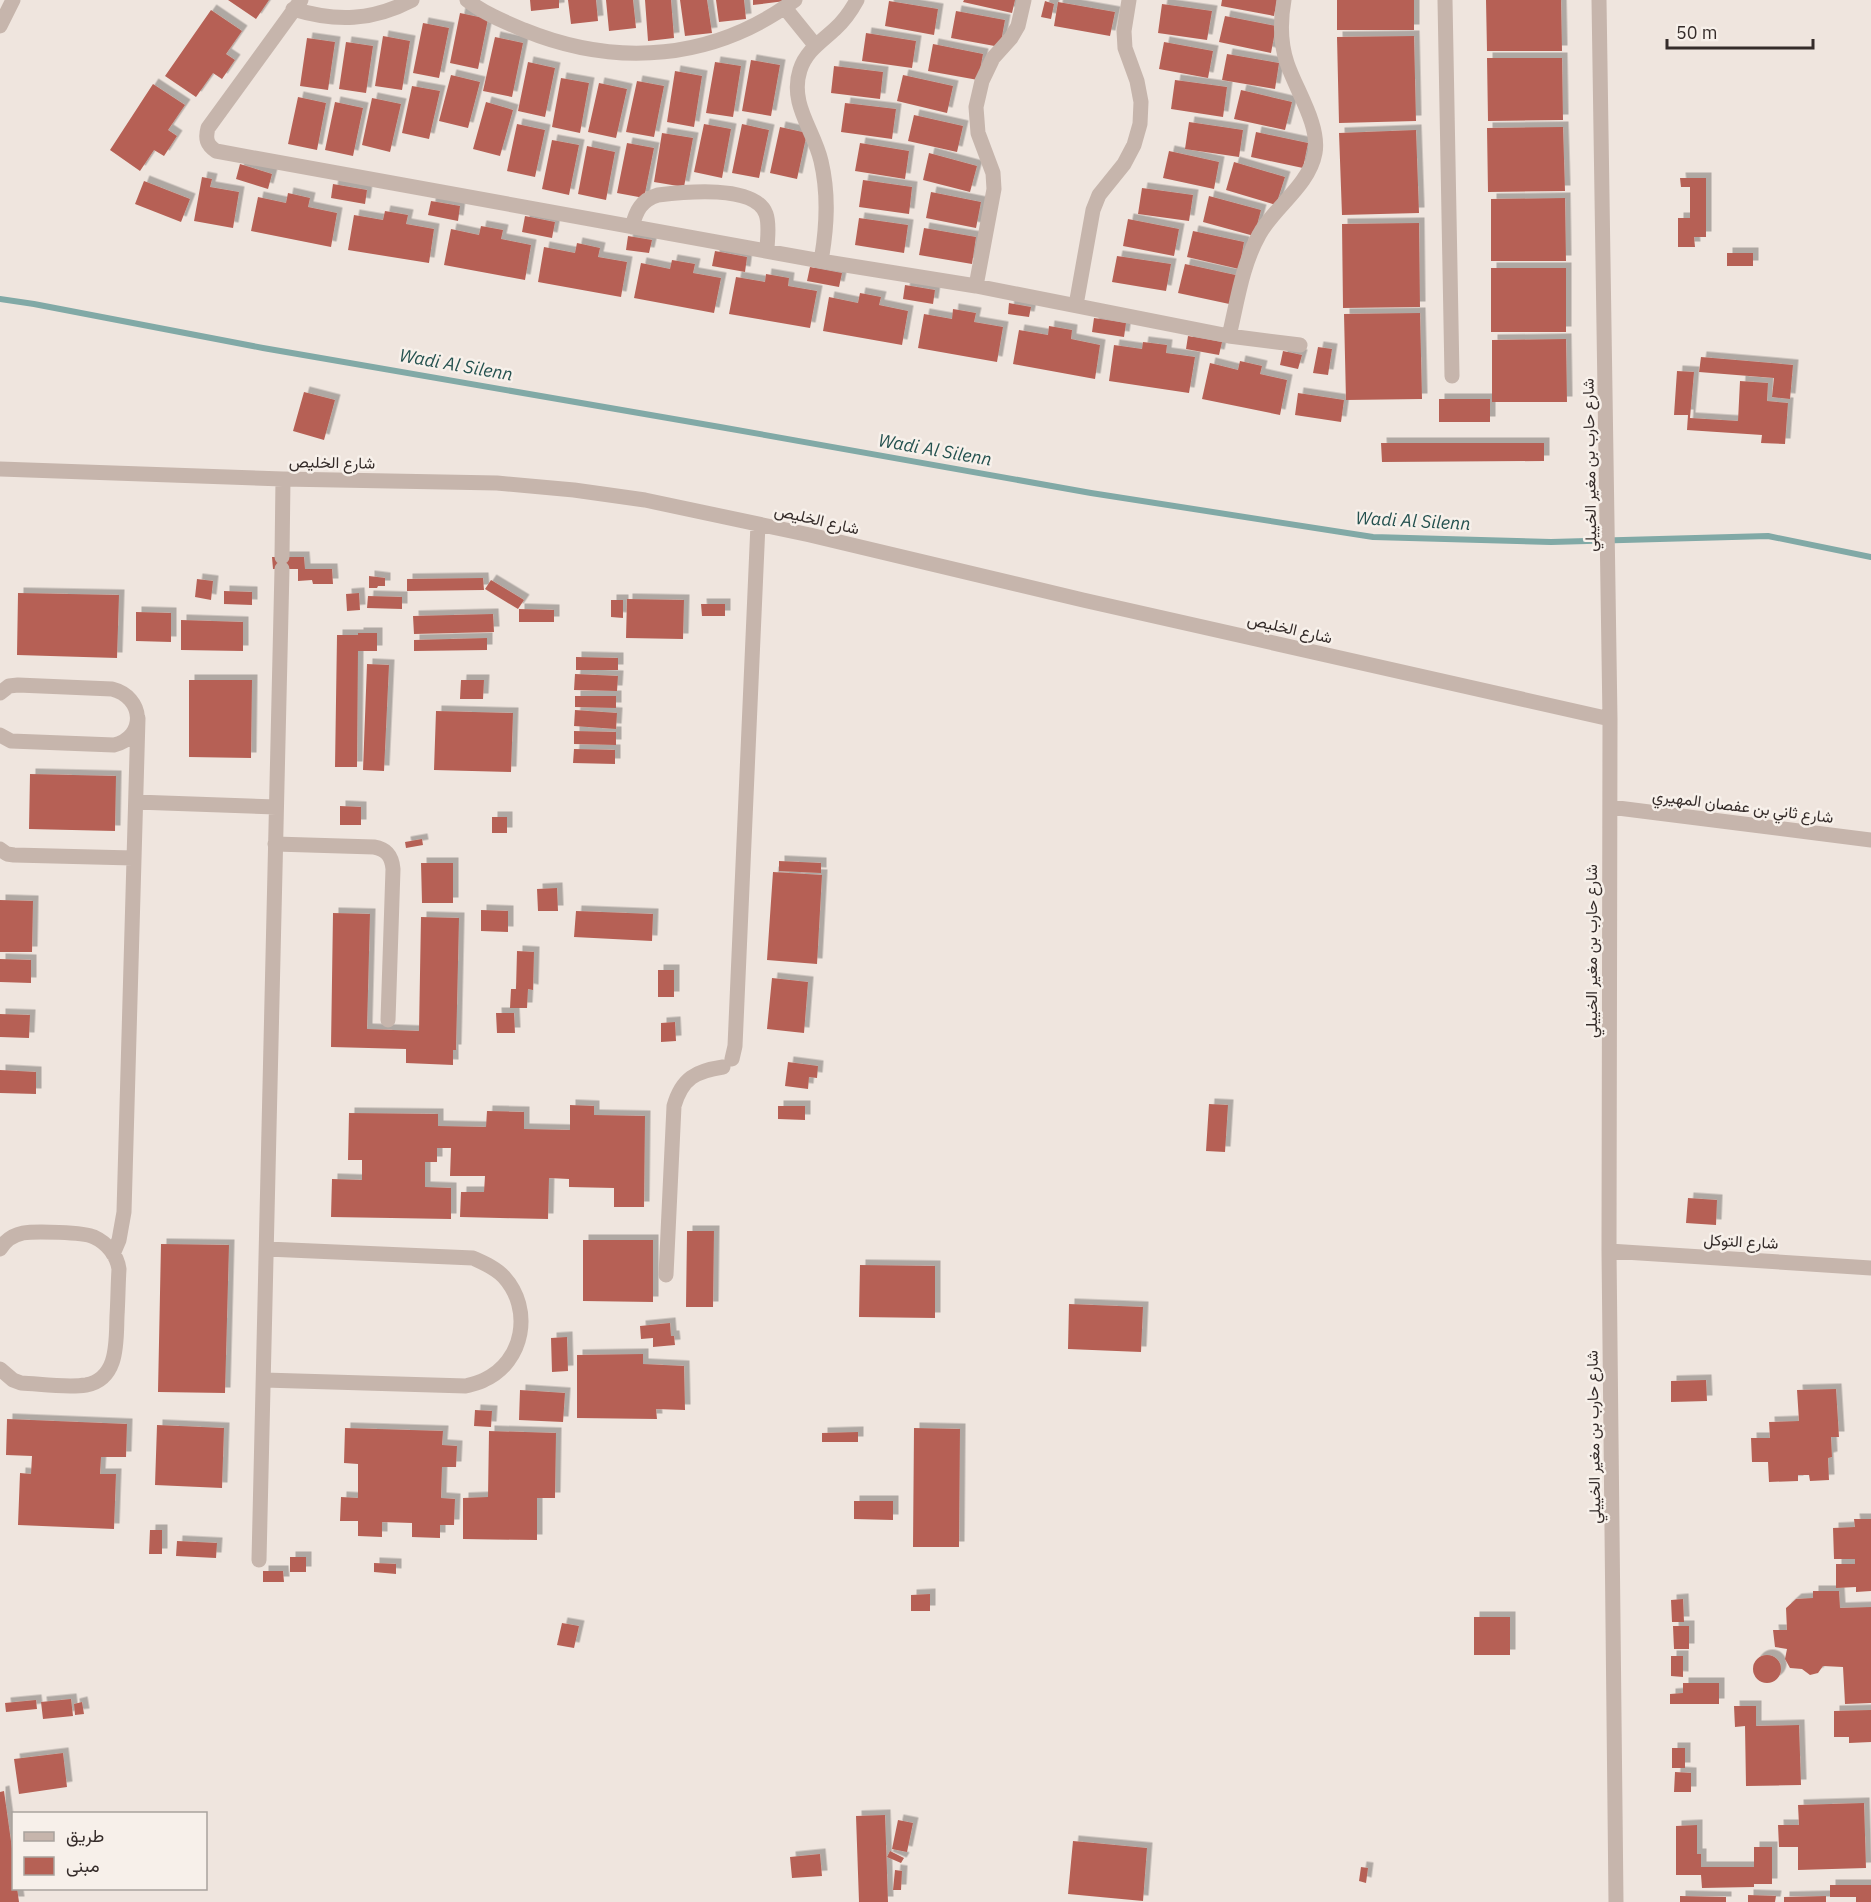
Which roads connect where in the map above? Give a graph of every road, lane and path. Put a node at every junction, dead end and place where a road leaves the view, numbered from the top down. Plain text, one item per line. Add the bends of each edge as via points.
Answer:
1 (13, 0) edge
2 (412, 0) edge
3 (467, 0) edge
4 (857, 0) edge
5 (1024, 0) edge
6 (1130, 0) edge
7 (1284, 0) edge
8 (1445, 0) edge
9 (1599, 0) edge
10 (790, 4) edge
11 (297, 5) edge
12 (0, 26) edge
13 (815, 45) junction
14 (632, 227) junction
15 (766, 251) junction
16 (821, 261) junction
17 (976, 286) junction
18 (1076, 305) junction
19 (1229, 336) junction
20 (1300, 345) dead end
21 (1452, 376) dead end
22 (0, 469) edge
23 (284, 479) junction
24 (758, 524) junction
25 (0, 693) edge
26 (138, 718) junction
27 (1610, 719) junction
28 (0, 735) edge
29 (136, 802) junction
30 (276, 807) junction
31 (1610, 807) junction
32 (1871, 840) edge
33 (275, 844) junction
34 (0, 849) edge
35 (133, 858) junction
36 (388, 1020) dead end
37 (0, 1249) edge
38 (267, 1249) junction
39 (1610, 1251) junction
40 (113, 1254) junction
41 (1871, 1268) edge
42 (666, 1275) dead end
43 (0, 1369) edge
44 (264, 1380) junction
45 (260, 1560) dead end
46 (1616, 1902) edge

1 - 12 street
2 - 11 street via 375,15 346,19 318,17
3 - 10 street via 508,23 577,48 649,54 686,50 721,40 754,27
4 - 13 street via 836,28
5 - 17 street via 1018,26 993,58 976,107 978,133 993,173 994,189
6 - 18 street via 1125,48 1137,81 1140,124 1124,164 1098,195
7 - 19 street via 1281,38 1286,61 1314,128 1315,153 1306,176 1273,214 1250,253
8 - 21 street
9 - 27 street, شارع حارب بن مغير الخييلي
10 - 13 street
11 - 14 street via 208,128 207,141 216,151
13 - 16 street via 800,70 797,99 821,159 826,184 826,236
14 - 15 street
14 - 15 street via 639,207 650,197 683,192 735,195 756,201 766,213
15 - 16 street
16 - 17 street
17 - 18 street
18 - 19 street
19 - 20 street
22 - 23 street, شارع الخليص
23 - 24 street, شارع الخليص via 497,483 563,489 645,500
23 - 30 street
24 - 27 street, شارع الخليص
24 - 42 street via 735,1046 727,1063 694,1075 677,1094
25 - 26 street via 18,685 112,689 134,704
26 - 28 street via 128,740 114,746 11,741
26 - 29 street
27 - 31 street, شارع حارب بن مغير الخييلي
29 - 30 street
29 - 35 street
30 - 33 street
31 - 32 street, شارع ثاني بن عفصان المهيري
31 - 39 street, شارع حارب بن مغير الخييلي
33 - 36 street via 374,847 390,855 393,869
33 - 38 street
34 - 35 street via 14,855
35 - 40 street via 124,1212
37 - 40 street via 9,1239 23,1233 87,1234
38 - 44 street
38 - 44 street via 473,1258 489,1265 514,1290 522,1324 511,1358 483,1381 466,1386
39 - 41 street, شارع التوكل
39 - 46 street, شارع حارب بن مغير الخييلي
40 - 43 street via 119,1269 116,1348 106,1374 93,1383 78,1386 21,1383
44 - 45 street

